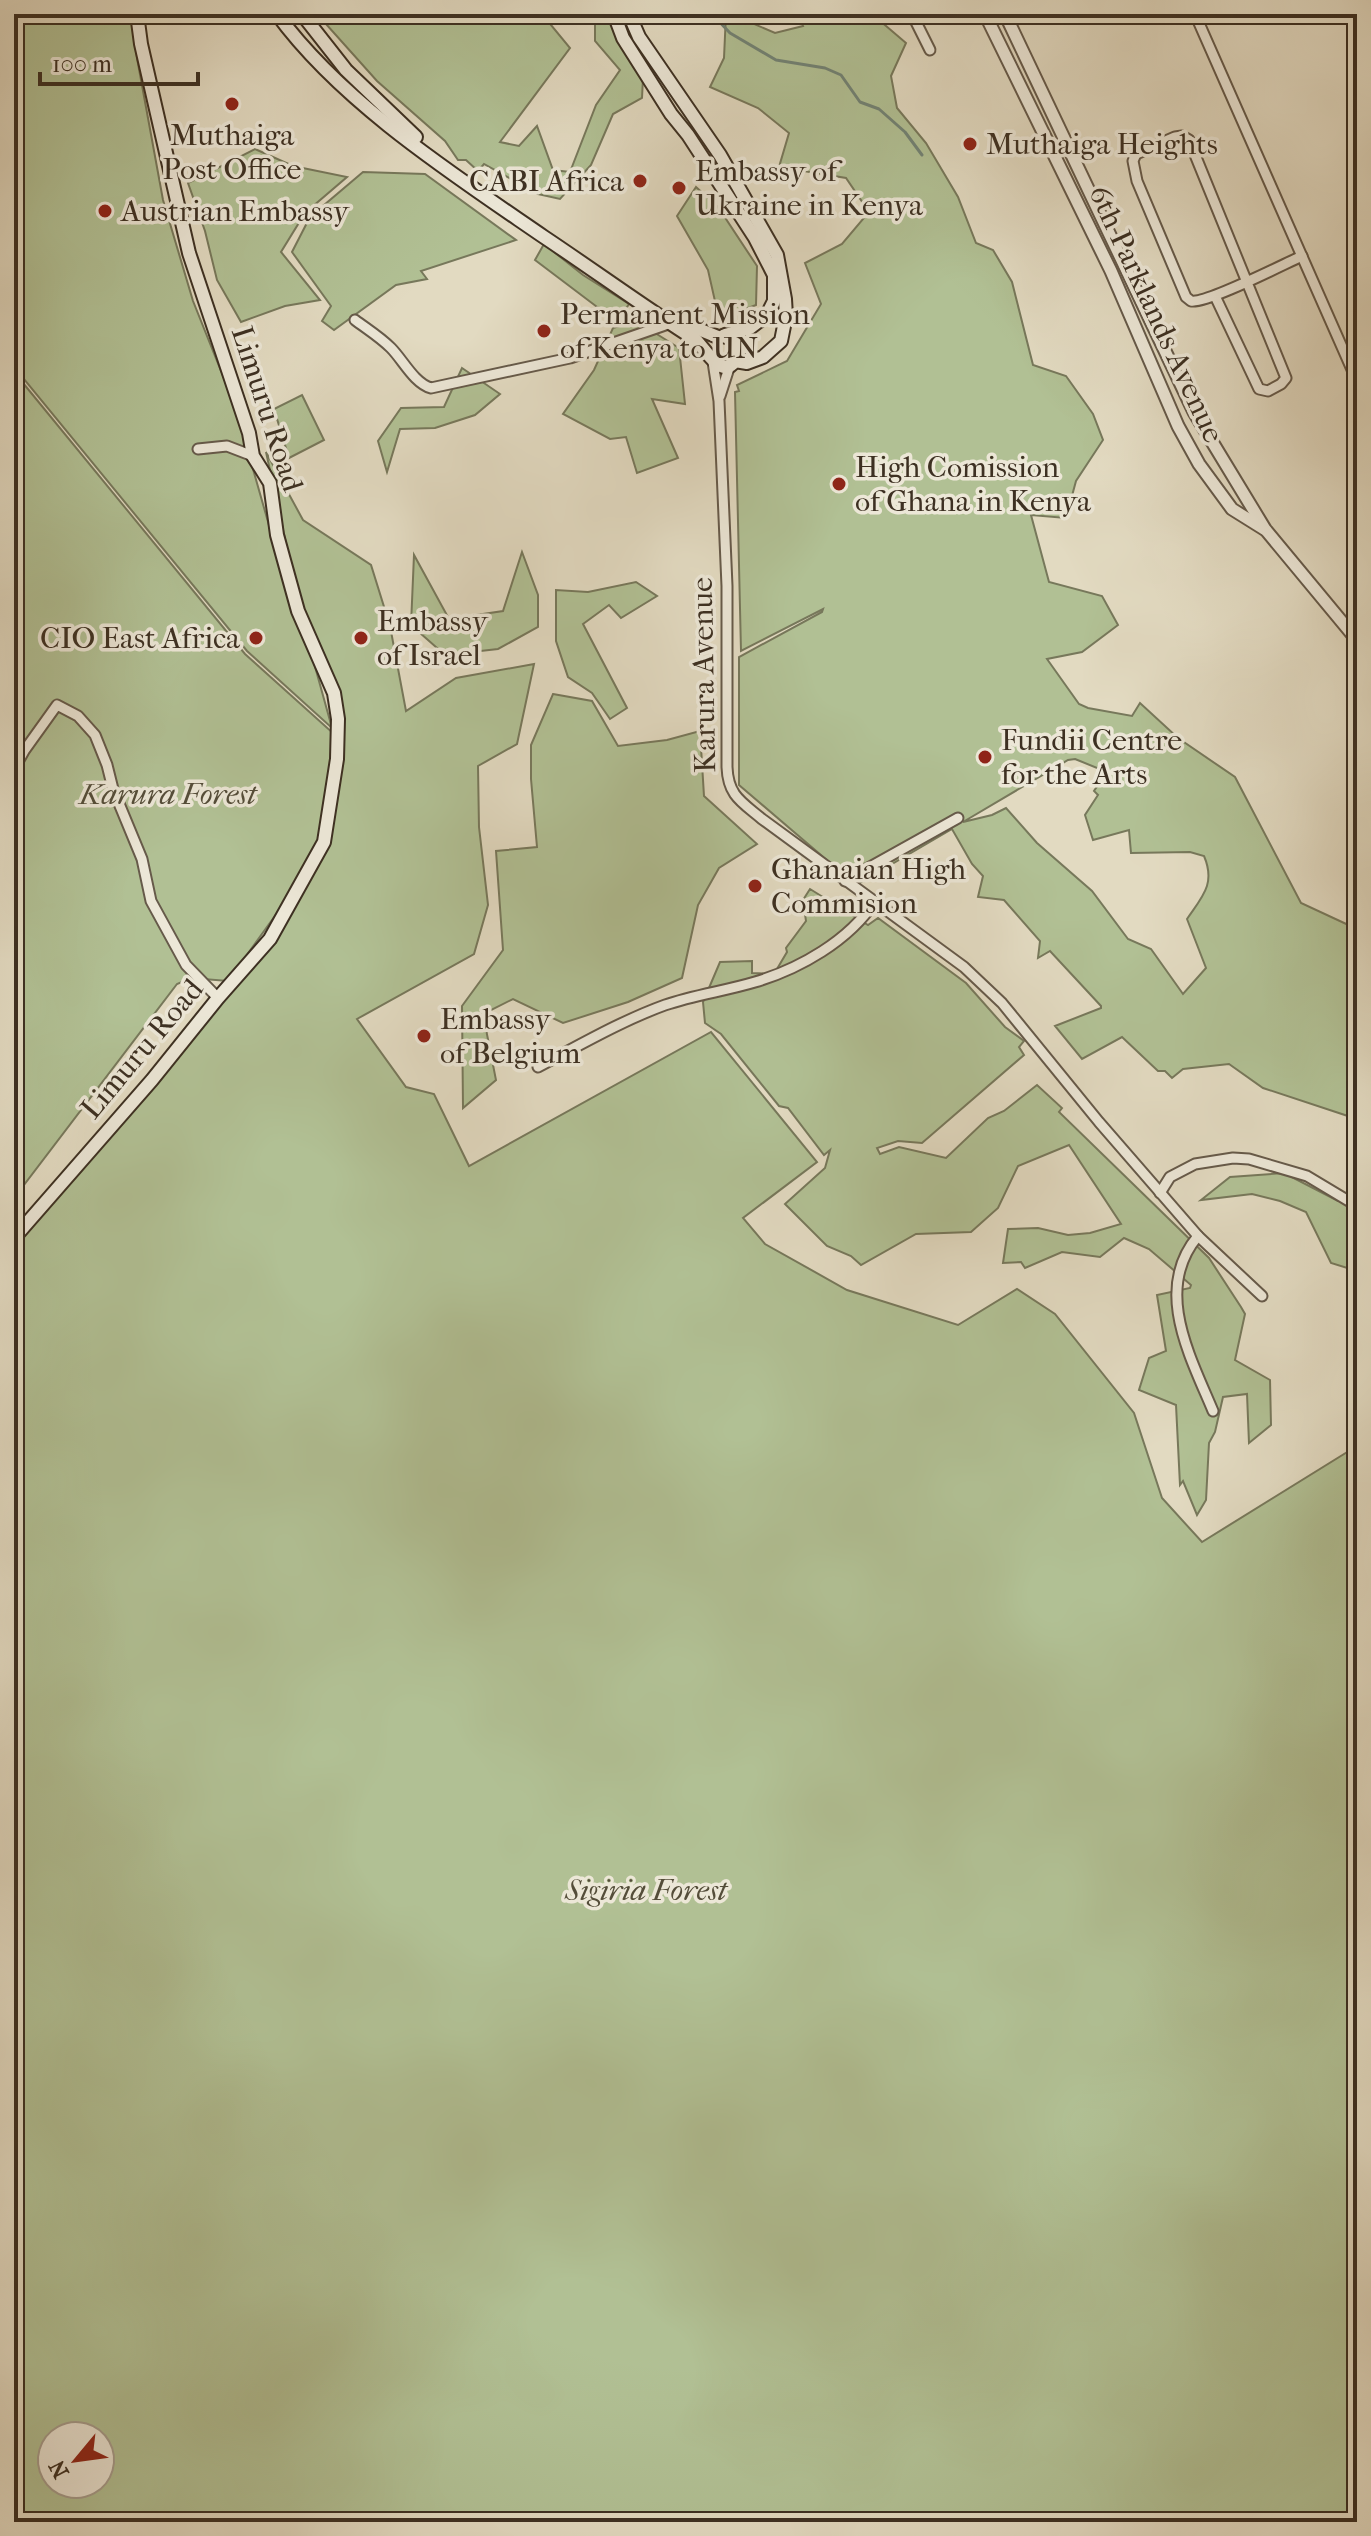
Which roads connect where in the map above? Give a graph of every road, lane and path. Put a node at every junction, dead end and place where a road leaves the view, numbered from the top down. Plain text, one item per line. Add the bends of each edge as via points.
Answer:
1 (137, 14) edge
2 (277, 14) edge
3 (302, 14) edge
4 (614, 14) edge
5 (629, 14) edge
6 (912, 14) edge
7 (985, 14) edge
8 (1005, 14) edge
9 (1195, 14) edge
10 (930, 50) dead end
11 (1302, 256) junction
12 (1247, 280) junction
13 (1215, 296) junction
14 (355, 320) dead end
15 (671, 323) junction
16 (720, 336) junction
17 (710, 358) junction
18 (732, 363) junction
19 (1357, 381) edge
20 (719, 401) junction
21 (198, 449) dead end
22 (253, 456) junction
23 (1265, 529) junction
24 (1357, 640) edge
25 (14, 769) edge
26 (958, 818) dead end
27 (845, 881) junction
28 (875, 901) junction
29 (218, 998) junction
30 (538, 1067) dead end
31 (1160, 1193) junction
32 (1357, 1206) edge
33 (1194, 1232) junction
34 (14, 1238) edge
35 (1262, 1296) dead end
36 (1213, 1411) dead end

1 - 22 main road, Limuru Road via 189,253
2 - 15 main road via 324,68 394,130
3 - 16 main road via 346,70 434,153 620,282 686,324
4 - 16 main road via 623,38 774,275 774,301 767,315 750,328
5 - 18 main road via 777,255 786,316 781,341 763,357
6 - 10 street
7 - 23 street, 6th Parklands Avenue via 1119,287 1185,439 1232,509
8 - 23 street, 6th Parklands Avenue via 1194,412
9 - 11 street
11 - 12 street
11 - 19 street
12 - 13 street
12 - 13 street via 1286,378 1273,389 1259,389
12 - 13 street via 1189,140 1175,137 1136,154 1137,181 1186,297 1195,303
14 - 15 street via 431,388 570,358
15 - 17 main road via 696,340
16 - 17 main road via 710,344
16 - 18 main road via 736,342 739,352
17 - 18 main road via 721,366
17 - 20 street, Karura Avenue
18 - 20 street, Karura Avenue
20 - 27 street, Karura Avenue via 728,783 738,799
21 - 22 street via 227,446
22 - 29 main road, Limuru Road via 270,483 277,535 298,611 334,693 337,759 324,842 270,939
23 - 24 street, 6th Parklands Avenue
25 - 29 street via 57,705 78,716 95,735 142,859 151,901 186,965
26 - 27 street
27 - 28 street, Karura Avenue
28 - 30 street via 864,918 829,946 780,974 643,1014
28 - 31 street, Karura Avenue via 964,967 1002,1003
29 - 34 main road, Limuru Road
31 - 32 street via 1170,1177 1195,1164 1249,1159 1307,1176
31 - 33 street, Karura Avenue
33 - 35 street, Karura Avenue
33 - 36 street via 1175,1286 1176,1308

